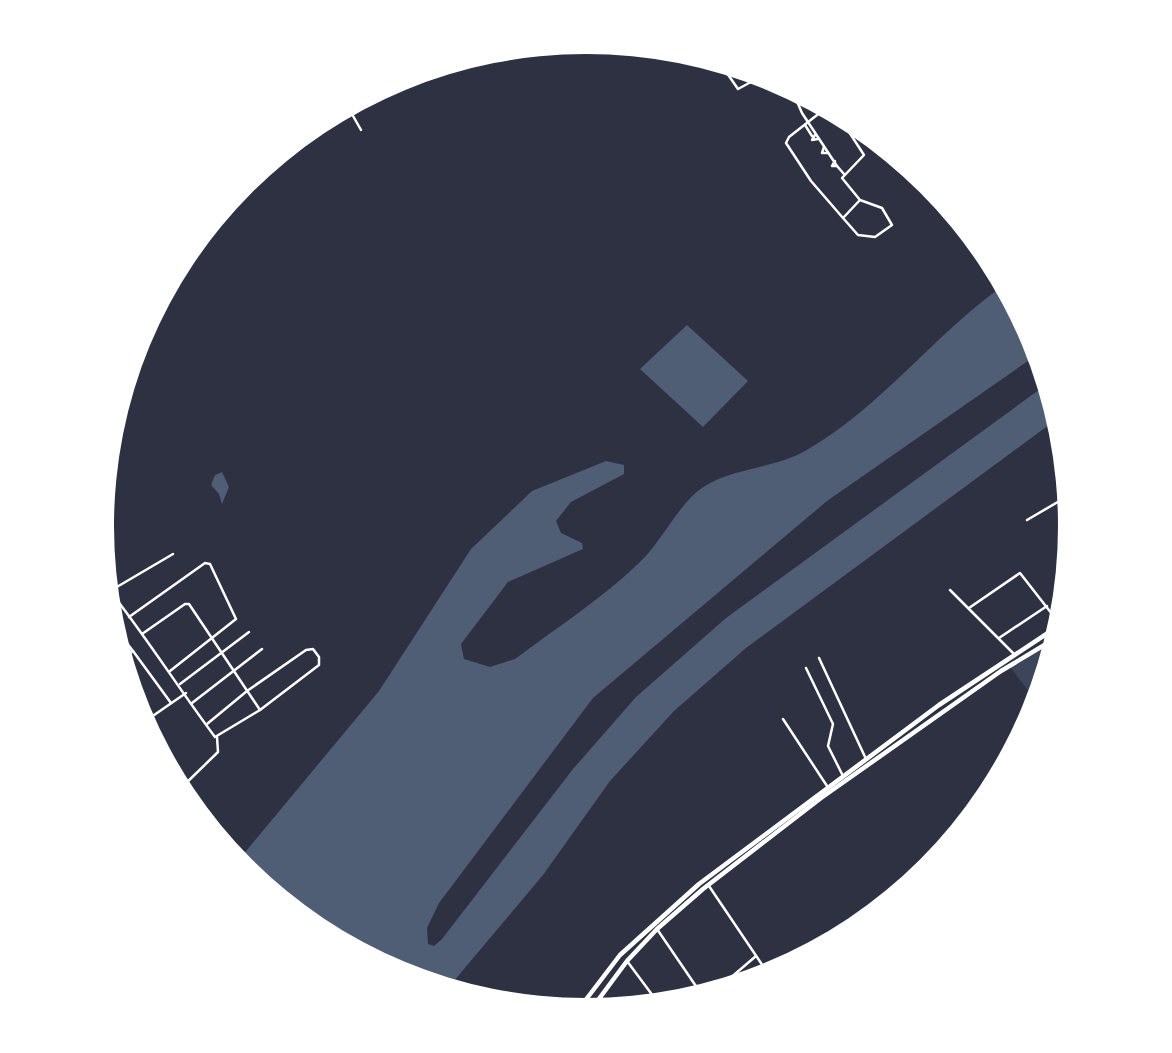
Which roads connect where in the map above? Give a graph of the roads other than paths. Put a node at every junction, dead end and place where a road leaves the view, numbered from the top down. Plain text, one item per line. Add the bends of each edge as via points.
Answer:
1 (729, 76) edge
2 (749, 83) edge
3 (799, 105) edge
4 (817, 115) edge
5 (353, 116) edge
6 (807, 124) junction
7 (361, 130) dead end
8 (852, 137) edge
9 (843, 176) junction
10 (860, 200) junction
11 (843, 218) junction
12 (1057, 502) edge
13 (1027, 520) dead end
14 (173, 554) dead end
15 (118, 584) edge
16 (950, 590) dead end
17 (121, 606) edge
18 (1046, 606) junction
19 (969, 608) junction
20 (1050, 611) edge
21 (129, 617) junction
22 (249, 632) dead end
23 (1046, 633) edge
24 (142, 634) junction
25 (999, 638) junction
26 (212, 639) junction
27 (129, 646) edge
28 (1043, 646) edge
29 (262, 649) dead end
30 (133, 651) joint
31 (220, 653) junction
32 (1013, 653) junction
33 (820, 658) dead end
34 (1002, 660) junction
35 (806, 668) dead end
36 (1006, 668) junction
37 (170, 671) junction
38 (232, 672) junction
39 (180, 684) junction
40 (247, 691) junction
41 (186, 693) junction
42 (171, 703) junction
43 (192, 703) junction
44 (260, 710) junction
45 (154, 716) edge
46 (783, 719) dead end
47 (206, 724) junction
48 (217, 737) junction
49 (866, 759) junction
50 (843, 776) junction
51 (188, 781) edge
52 (828, 788) junction
53 (709, 886) junction
54 (657, 929) junction
55 (755, 956) junction
56 (627, 961) junction
57 (762, 965) edge
58 (733, 976) edge
59 (696, 986) edge
60 (652, 994) edge
61 (586, 999) edge
62 (599, 999) edge

1 - 2 street via 738,89
3 - 6 street
4 - 6 street
5 - 7 street
6 - 9 street
6 - 11 street via 786,143
8 - 9 street via 864,155
9 - 10 street
10 - 11 street
10 - 11 street via 882,208 892,225 875,237 861,237
12 - 13 street
14 - 15 street
16 - 19 street
17 - 21 street
18 - 19 street via 1020,573
18 - 20 street
18 - 25 street
19 - 25 street
21 - 24 street
21 - 26 street via 208,562 236,617
22 - 31 street
23 - 32 main road
24 - 26 street via 187,603
24 - 37 street
25 - 32 street
26 - 31 street
26 - 37 street
27 - 30 street
28 - 36 main road
29 - 38 street
30 - 42 street
31 - 38 street
31 - 39 street
32 - 34 main road
33 - 49 street
34 - 36 main road
34 - 49 main road
35 - 50 street via 833,724 828,746
36 - 53 main road via 821,798
37 - 39 street
38 - 40 street
38 - 43 street
39 - 41 street
40 - 44 street
40 - 44 street via 308,649 316,652 319,665
40 - 47 street
41 - 42 street
41 - 43 street
42 - 45 street
43 - 47 street
44 - 48 street
46 - 52 street
47 - 48 street
48 - 51 street via 218,751
49 - 50 main road
50 - 52 main road
52 - 61 main road via 699,884 620,955
53 - 54 main road
53 - 55 street
54 - 56 main road
54 - 59 street
55 - 57 street
55 - 58 street
56 - 60 street
56 - 62 main road

